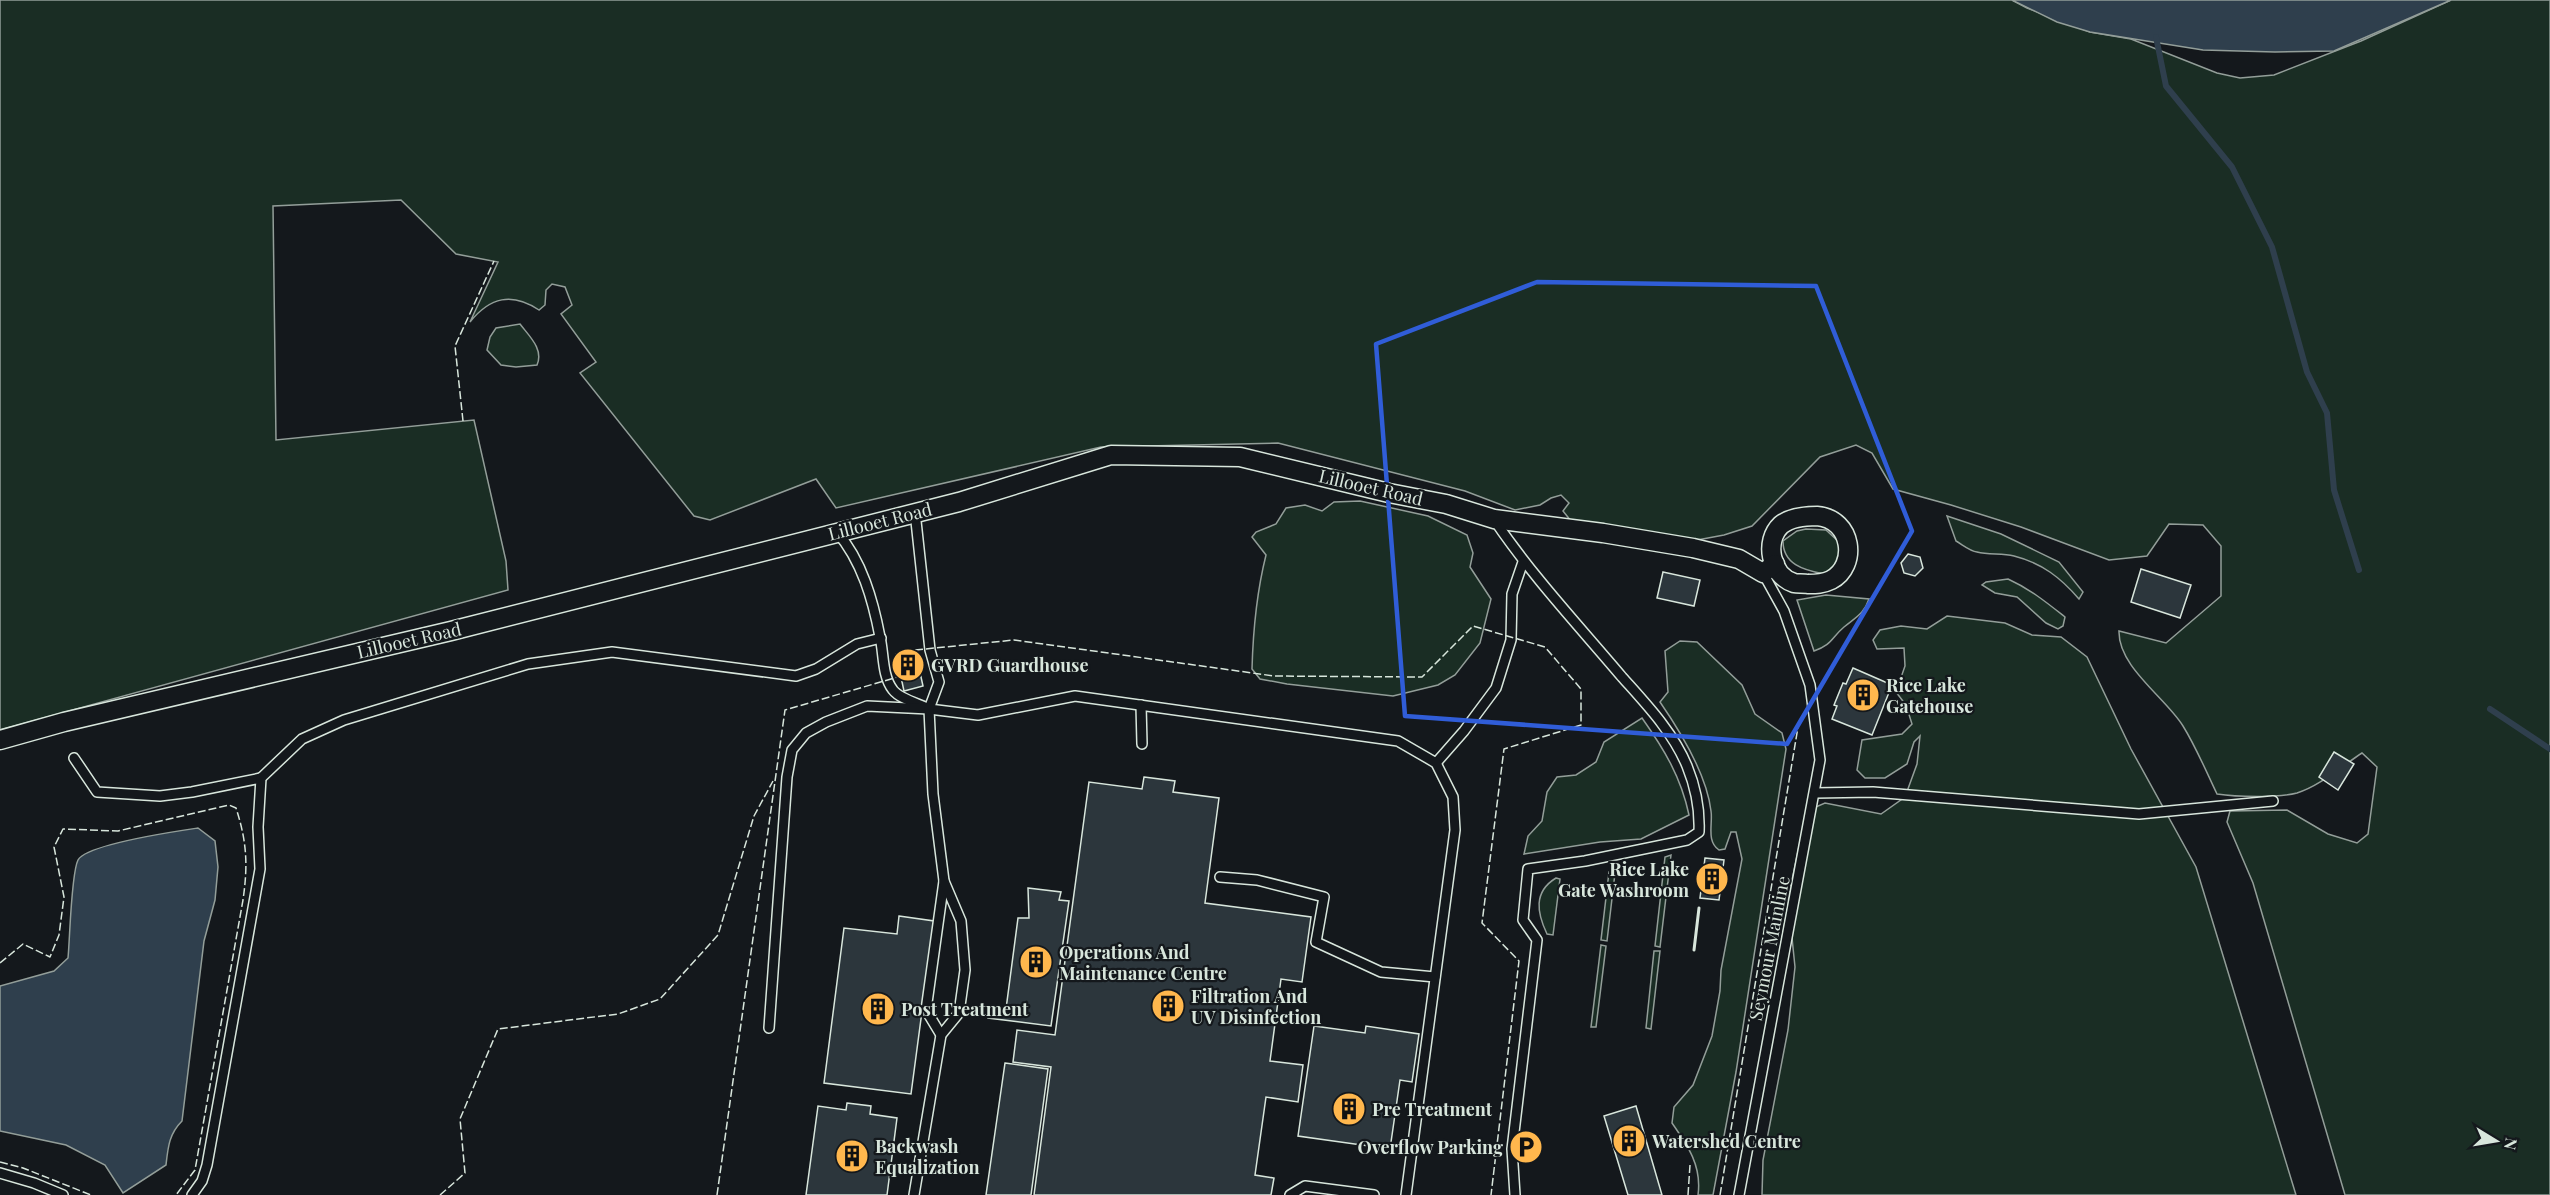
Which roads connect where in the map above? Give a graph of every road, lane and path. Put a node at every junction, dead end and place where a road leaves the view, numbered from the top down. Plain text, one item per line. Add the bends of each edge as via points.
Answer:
1 (915, 513) junction
2 (1494, 519) junction
3 (837, 532) junction
4 (1523, 562) junction
5 (1769, 569) junction
6 (881, 638) junction
7 (1141, 705) junction
8 (929, 709) junction
9 (0, 740) edge
10 (1142, 744) dead end
11 (74, 758) dead end
12 (1436, 763) junction
13 (261, 778) junction
14 (1815, 793) junction
15 (2272, 801) dead end
16 (1220, 877) dead end
17 (944, 881) junction
18 (1435, 977) junction
19 (769, 1028) dead end
20 (941, 1035) junction
21 (0, 1173) edge
22 (63, 1195) edge
23 (192, 1195) edge
24 (914, 1195) edge
25 (1290, 1195) edge
26 (1374, 1195) edge
27 (1406, 1195) edge
28 (1515, 1195) edge
29 (1739, 1195) edge

1 - 2 street, Lillooet Road via 1111,455 1240,457 1446,504
1 - 3 street, Lillooet Road
1 - 8 lane via 930,650 939,682
2 - 4 lane
2 - 5 street, Lillooet Road via 1693,548
3 - 6 lane via 849,546 862,574
3 - 9 street, Lillooet Road
4 - 12 lane via 1512,594 1511,640 1496,688
4 - 28 lane via 1660,722 1687,765 1698,798 1699,832 1687,840 1528,869 1523,920 1537,939 1512,1149
5 - 5 street via 1795,583 1823,584 1845,564 1845,533 1826,516 1792,519 1773,536
5 - 14 lane, Seymour Mainline via 1810,685 1820,760
6 - 8 lane via 887,680 894,693
6 - 13 lane via 857,644 816,669 796,676 612,651 528,664 344,720 302,739
7 - 8 lane via 1075,696 978,715
7 - 10 lane
7 - 12 lane via 1398,741
8 - 17 lane via 933,794
8 - 19 lane via 867,706 806,733 792,750
11 - 13 lane via 97,792 160,796
12 - 18 lane via 1453,797 1455,830
13 - 23 lane via 260,869 207,1165
14 - 15 lane via 1873,792 2139,814
14 - 29 lane, Seymour Mainline
16 - 18 lane via 1257,880 1324,897 1316,942 1381,972
17 - 20 lane via 926,1010
17 - 20 lane via 961,921 966,970 959,1013
18 - 27 lane
20 - 24 lane
21 - 22 lane
25 - 26 lane via 1305,1186

